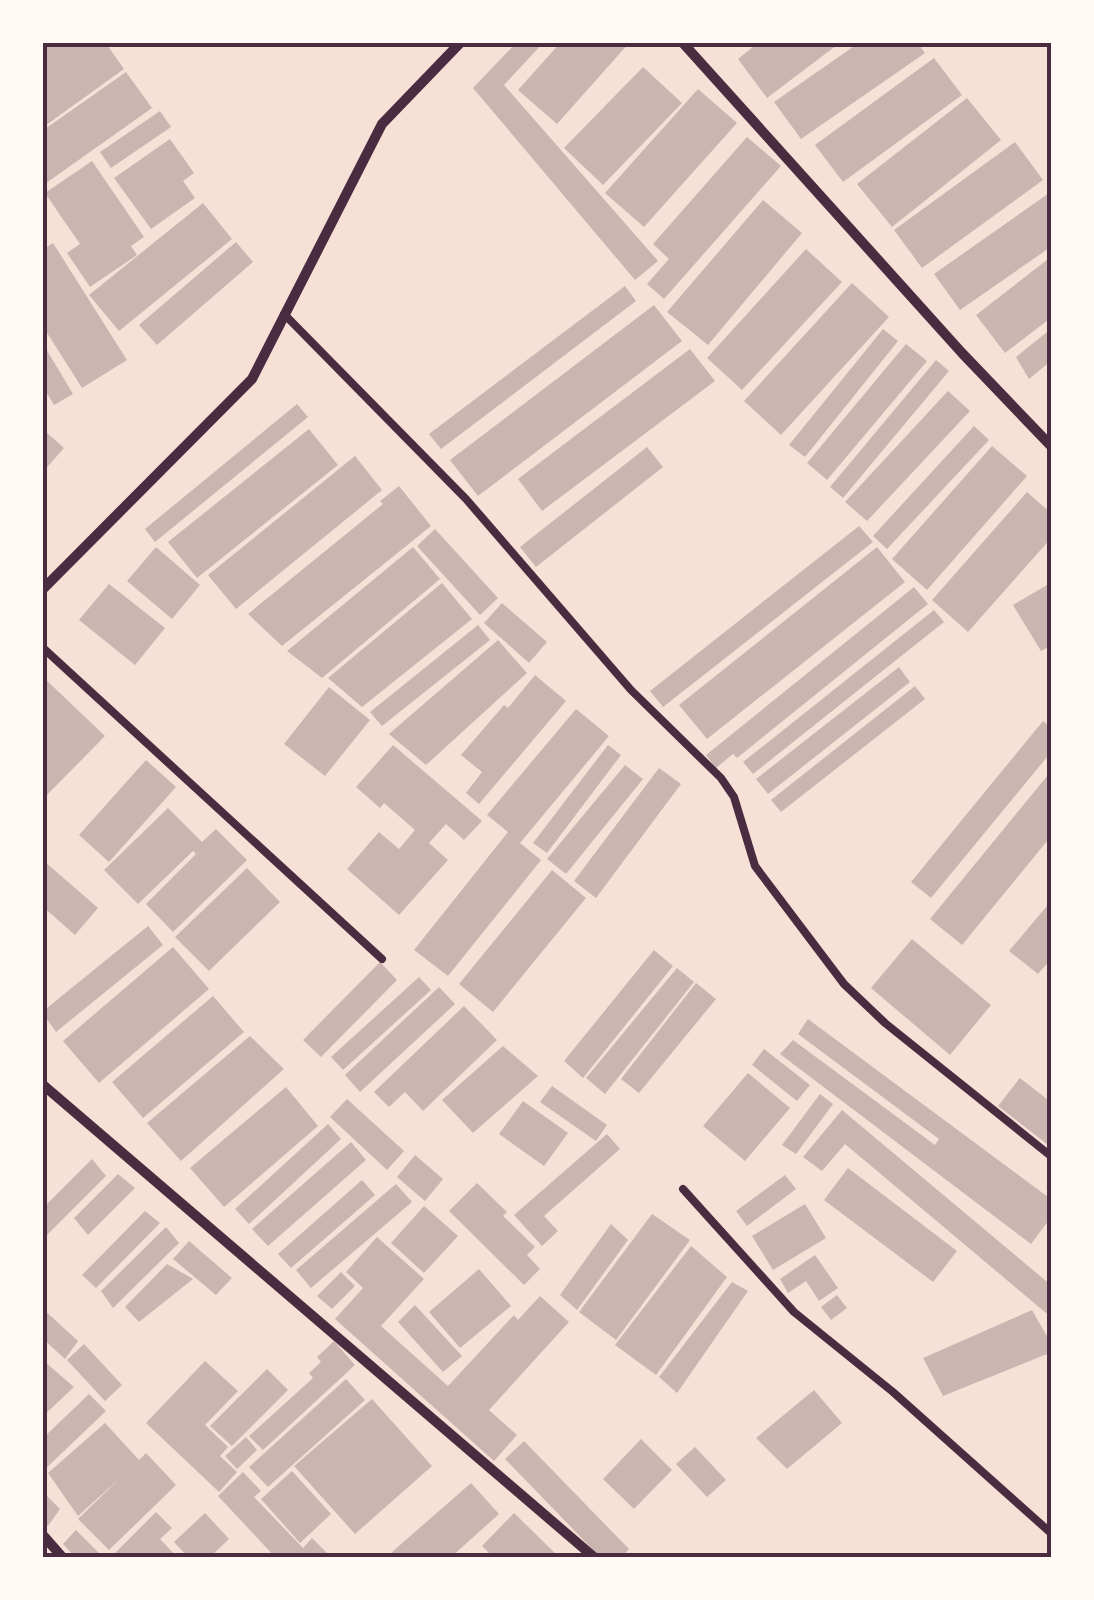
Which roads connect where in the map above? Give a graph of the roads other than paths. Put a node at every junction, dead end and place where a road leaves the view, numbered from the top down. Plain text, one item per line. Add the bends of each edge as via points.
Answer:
1 (461, 42) edge
2 (682, 42) edge
3 (284, 314) junction
4 (1052, 447) edge
5 (42, 590) edge
6 (42, 647) edge
7 (382, 959) dead end
8 (42, 1084) edge
9 (1052, 1156) edge
10 (682, 1188) dead end
11 (42, 1534) edge
12 (1052, 1534) edge
13 (63, 1558) edge
14 (595, 1558) edge

1 - 3 street via 382,124
2 - 4 street
3 - 5 street via 252,379
3 - 9 lane via 466,499 631,690 721,778 734,797 756,866 844,984
6 - 7 lane
8 - 14 street
10 - 12 lane via 794,1312
11 - 13 street

